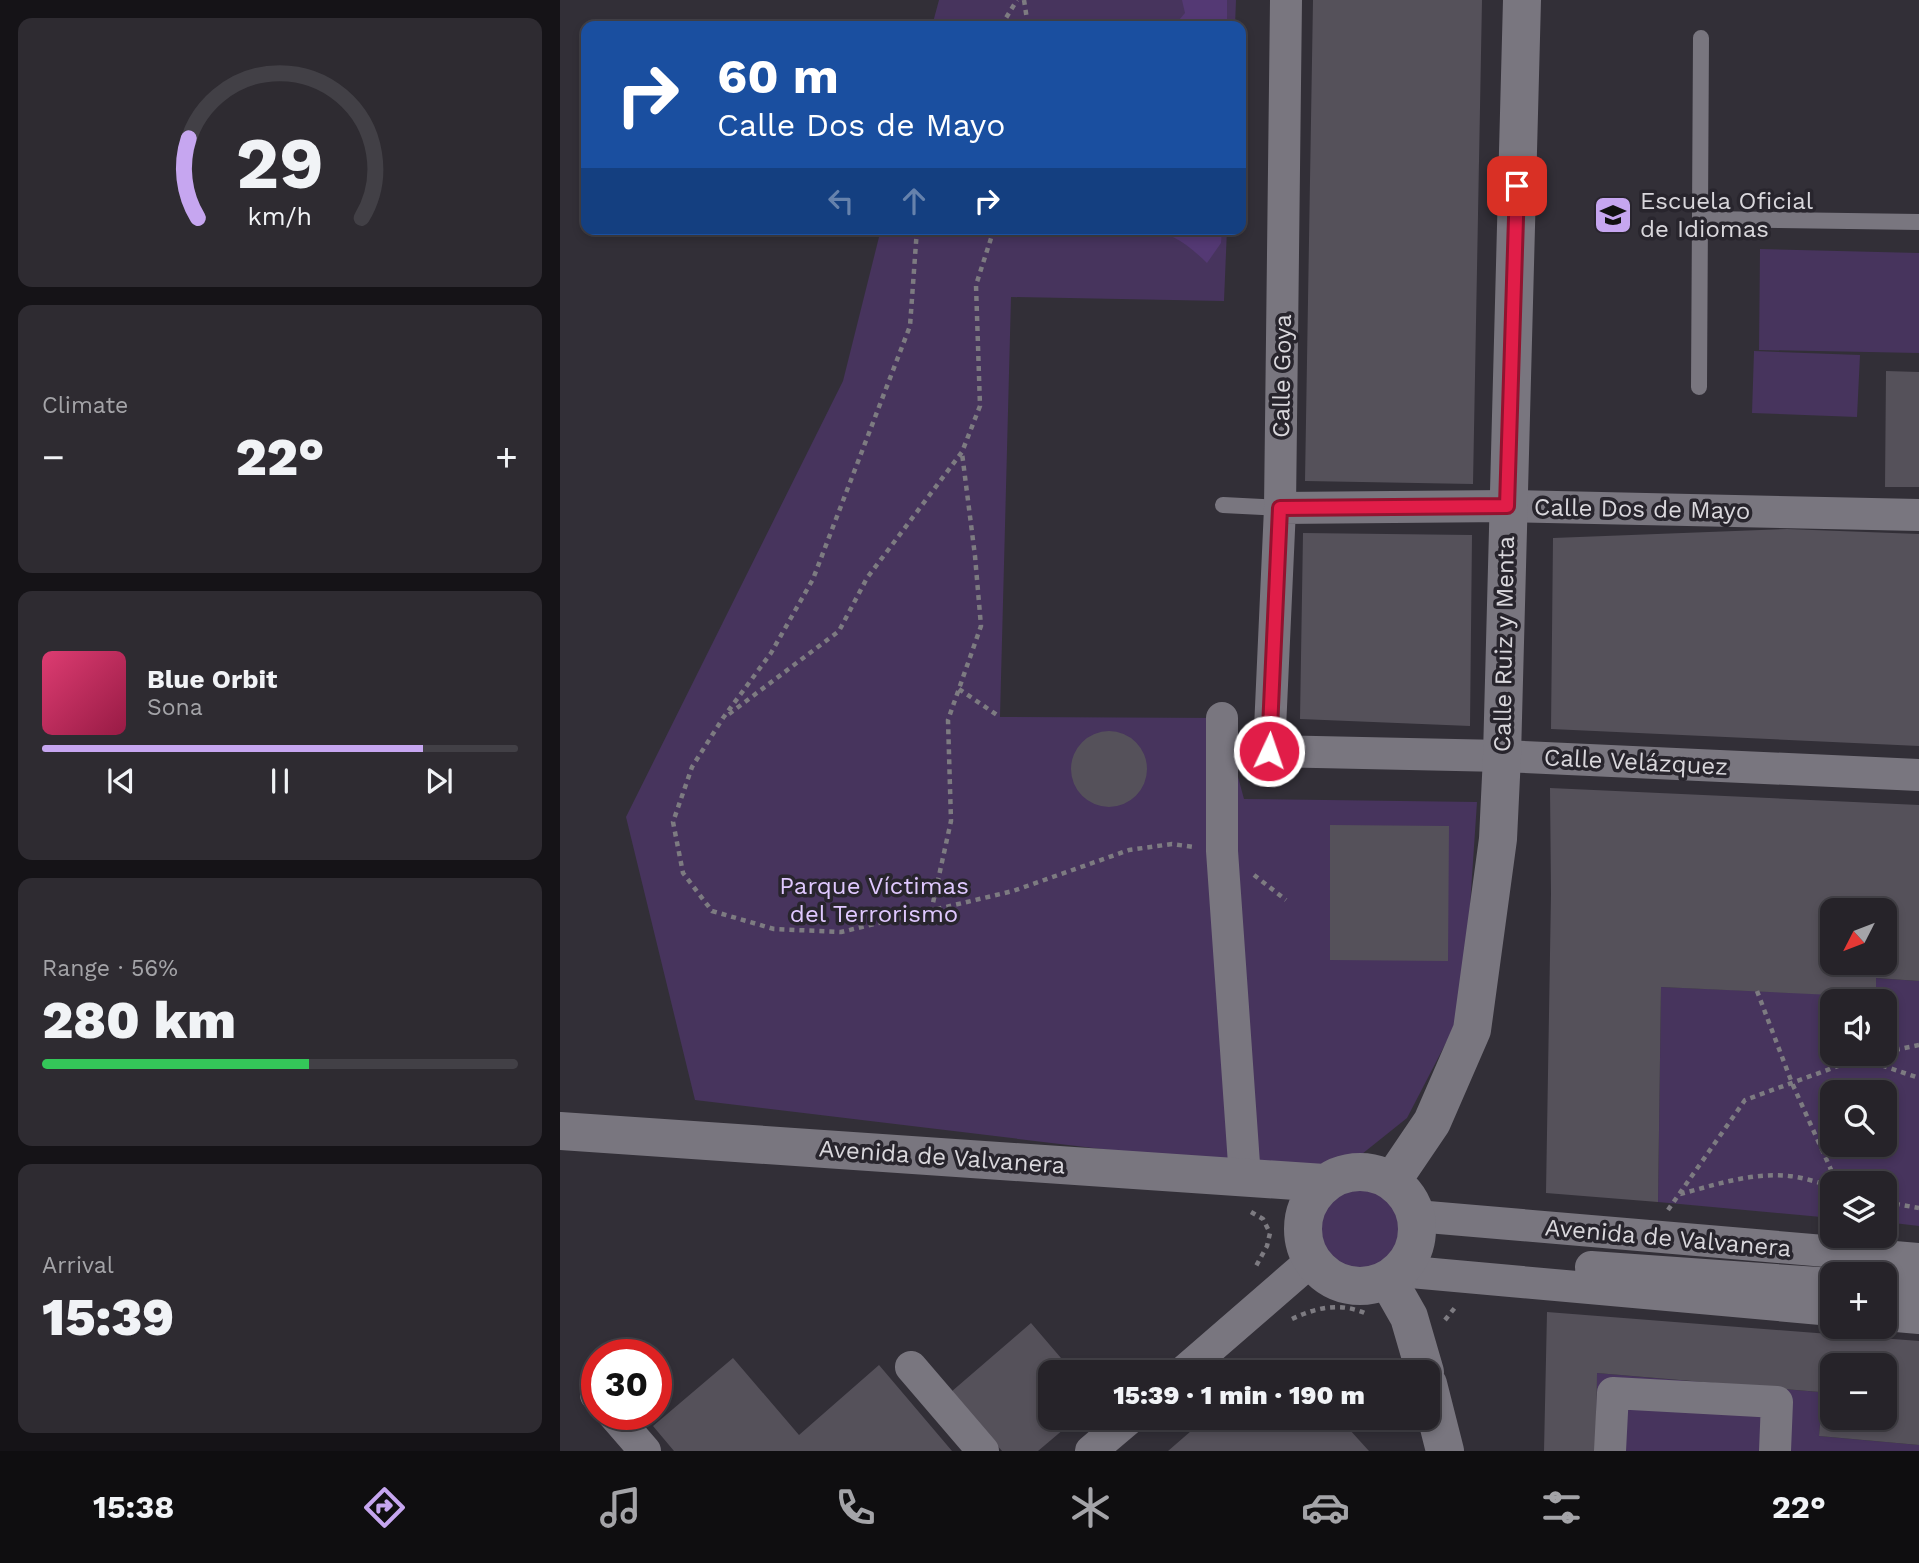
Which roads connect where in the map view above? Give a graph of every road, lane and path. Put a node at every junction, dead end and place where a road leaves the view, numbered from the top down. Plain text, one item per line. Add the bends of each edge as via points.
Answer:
1 (1017, 0) edge
2 (1024, 0) edge
3 (1286, 0) edge
4 (1522, 0) edge
5 (1004, 21) edge
6 (1027, 21) edge
7 (1701, 38) dead end
8 (1700, 219) junction
9 (1919, 222) edge
10 (917, 235) edge
11 (992, 235) edge
12 (1699, 387) dead end
13 (962, 452) junction
14 (1223, 505) dead end
15 (1507, 506) junction
16 (1280, 508) junction
17 (1919, 516) edge
18 (959, 689) junction
19 (1000, 717) dead end
20 (723, 718) junction
21 (1222, 718) dead end
22 (1269, 751) joint
23 (1502, 756) junction
24 (1919, 775) edge
25 (1222, 851) junction
26 (1286, 900) dead end
27 (931, 912) junction
28 (1757, 991) dead end
29 (1919, 1045) edge
30 (1897, 1050) edge
31 (1838, 1066) edge
32 (1882, 1066) edge
33 (1919, 1079) edge
34 (1792, 1083) junction
35 (560, 1131) edge
36 (1832, 1171) edge
37 (1245, 1178) junction
38 (1392, 1181) junction
39 (1324, 1183) junction
40 (1820, 1183) edge
41 (1679, 1194) junction
42 (1897, 1204) edge
43 (1919, 1208) edge
44 (1416, 1216) junction
45 (1649, 1236) junction
46 (1919, 1259) edge
47 (1311, 1261) junction
48 (1400, 1269) junction
49 (1486, 1279) junction
50 (1820, 1284) edge
51 (1897, 1289) edge
52 (1919, 1290) edge
53 (1820, 1309) edge
54 (1897, 1316) edge
55 (1919, 1318) edge
56 (1197, 1360) edge
57 (1422, 1360) edge
58 (1434, 1360) edge
59 (911, 1367) dead end
60 (627, 1430) edge
61 (1116, 1430) edge
62 (1440, 1430) edge
63 (645, 1451) edge
64 (983, 1451) edge
65 (1091, 1451) edge
66 (1445, 1451) edge
67 (1610, 1451) edge
68 (1775, 1451) edge

1 - 5 path
2 - 6 path
3 - 16 street, Calle Goya
4 - 15 street, Calle Ruiz y Menta
7 - 8 lane
8 - 9 lane
8 - 12 lane
10 - 20 path via 910,326 813,579 771,653
11 - 13 path via 976,285 979,406
13 - 18 path via 981,626
13 - 20 path via 867,578 839,631
14 - 16 lane
15 - 16 street, Calle Dos de Mayo
15 - 17 street, Calle Dos de Mayo
15 - 23 street, Calle Ruiz y Menta
16 - 22 street, Calle Goya
18 - 19 path
18 - 27 path via 948,720 951,821
20 - 27 path via 692,767 673,822 683,873 712,911 774,929 841,932
21 - 25 street
22 - 23 street, Calle Velázquez
23 - 24 street, Calle Velázquez
23 - 38 street, Calle Ruiz y Menta via 1498,839 1472,1030 1432,1122
25 - 26 path
25 - 27 path via 1172,844 1129,850 1013,891
25 - 37 street
28 - 34 path
29 - 30 path
31 - 34 path
32 - 33 path
34 - 36 path
34 - 41 path via 1745,1100
35 - 37 street, Avenida de Valvanera
37 - 39 street, Avenida de Valvanera
38 - 39 street via 1374,1173 1353,1172
38 - 44 street via 1408,1198
39 - 47 street via 1311,1198 1303,1221 1303,1241
40 - 41 path via 1790,1176 1760,1176
41 - 45 path
42 - 43 path
44 - 45 street, Avenida de Valvanera
44 - 48 street via 1418,1236
45 - 46 street, Avenida de Valvanera
47 - 48 street via 1325,1276 1349,1286 1369,1287
47 - 56 street
48 - 49 street
48 - 50 street, Avenida de Valvanera
48 - 57 street
49 - 53 street
49 - 58 path via 1444,1322
51 - 52 street
54 - 55 street
59 - 64 street
60 - 63 street
61 - 65 street
62 - 66 street
67 - 68 street via 1613,1393 1777,1402

